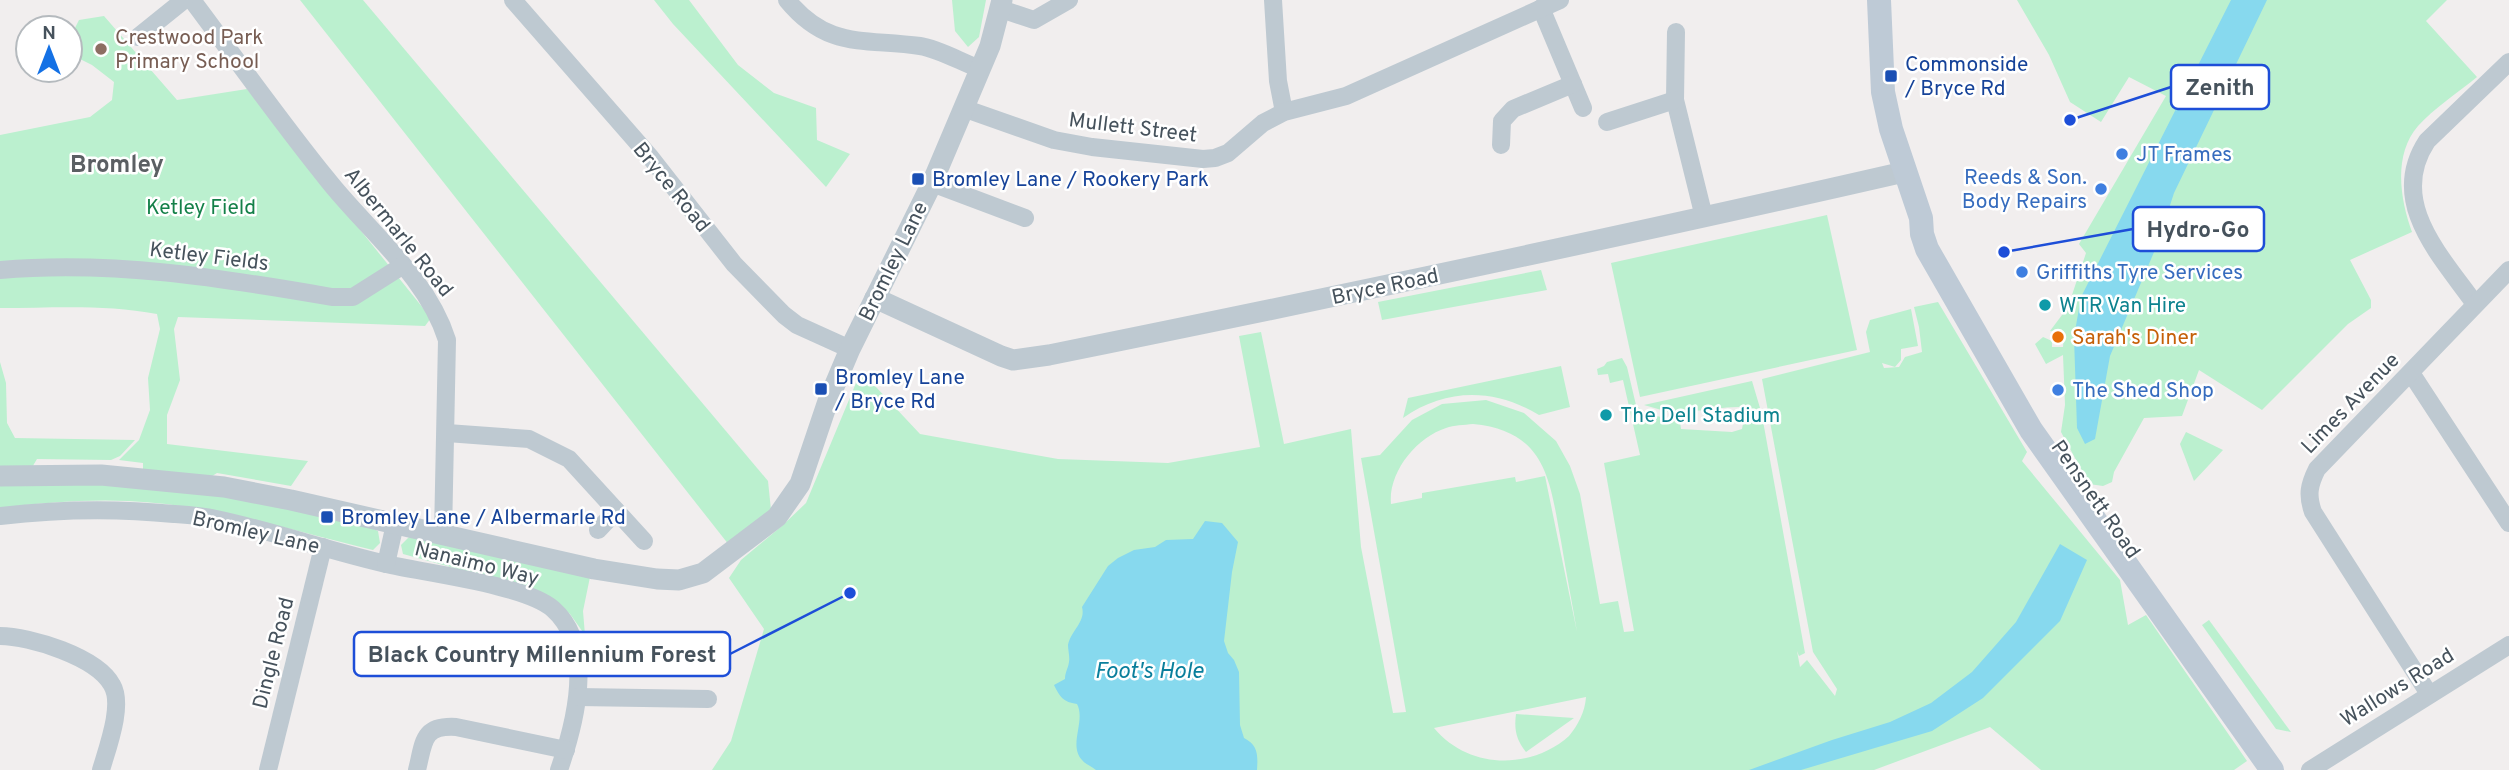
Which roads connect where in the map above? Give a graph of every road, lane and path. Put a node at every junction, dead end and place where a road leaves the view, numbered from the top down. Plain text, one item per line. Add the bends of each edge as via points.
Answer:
1 (184, 0) edge
2 (192, 0) edge
3 (513, 0) edge
4 (787, 0) edge
5 (1069, 0) edge
6 (1273, 0) edge
7 (1560, 0) edge
8 (1879, 0) edge
9 (1002, 5) edge
10 (1541, 8) junction
11 (1676, 32) dead end
12 (138, 37) dead end
13 (2509, 62) edge
14 (980, 69) junction
15 (1573, 84) junction
16 (1675, 100) junction
17 (963, 108) junction
18 (1583, 108) dead end
19 (1284, 112) junction
20 (1606, 122) dead end
21 (1501, 145) dead end
22 (1904, 172) junction
23 (932, 183) junction
24 (1704, 217) junction
25 (1025, 218) dead end
26 (1921, 218) junction
27 (402, 266) junction
28 (0, 270) edge
29 (2509, 270) edge
30 (874, 298) junction
31 (2475, 304) junction
32 (850, 349) junction
33 (2411, 373) junction
34 (447, 433) junction
35 (0, 476) edge
36 (616, 511) junction
37 (0, 516) edge
38 (2509, 523) edge
39 (396, 524) junction
40 (598, 530) dead end
41 (443, 535) junction
42 (644, 541) dead end
43 (323, 547) junction
44 (386, 564) junction
45 (0, 636) edge
46 (2509, 645) edge
47 (687, 680) dead end
48 (2428, 694) junction
49 (578, 697) junction
50 (686, 699) junction
51 (708, 699) dead end
52 (566, 750) junction
53 (101, 770) edge
54 (268, 770) edge
55 (417, 770) edge
56 (559, 770) edge
57 (2272, 770) edge
58 (2288, 770) edge
59 (2310, 770) edge

1 - 12 street
2 - 27 street, Albermarle Road via 327,180
3 - 32 street, Bryce Road via 651,158 743,273 797,325
4 - 14 street via 824,32 850,41 923,46
5 - 9 street via 1034,20
6 - 19 street
7 - 10 street, Mullett Street
8 - 22 main road, Pensnett Road via 1884,92
9 - 14 street, Bromley Lane
10 - 15 street
10 - 19 street, Mullett Street via 1346,96
11 - 16 street
13 - 31 street via 2427,141 2414,174 2413,195 2421,227
14 - 17 street, Bromley Lane
15 - 18 street
15 - 21 street via 1513,109 1502,121
16 - 20 street
16 - 24 street
17 - 19 street, Mullett Street via 1054,140 1203,159 1228,153 1263,123
17 - 23 street, Bromley Lane
22 - 24 street, Bryce Road
22 - 26 main road, Pensnett Road
23 - 25 street
23 - 30 street, Bromley Lane
24 - 30 street, Bryce Road via 1335,297 1013,360
26 - 57 main road, Pensnett Road via 1927,249 2031,430
26 - 58 main road, Pensnett Road via 1934,232 2000,354 2101,510
27 - 28 street, Ketley Fields via 353,297 196,274 119,268
27 - 34 street, Albermarle Road via 440,319 447,340
29 - 31 street, Limes Avenue
30 - 32 street, Bromley Lane
31 - 33 street, Limes Avenue
32 - 41 street, Bromley Lane via 800,484 777,517 693,578 657,579 594,569
33 - 38 street
33 - 48 street, Limes Avenue via 2317,469 2309,485 2309,499
34 - 36 street via 529,439 569,459
34 - 41 street, Albermarle Road
35 - 39 street, Bromley Lane via 101,475 178,481
36 - 40 street
36 - 42 street
37 - 43 street, Bromley Lane via 61,509 136,509 214,518
39 - 41 street, Bromley Lane
39 - 44 street
43 - 44 street, Bromley Lane
43 - 54 street, Dingle Road
44 - 49 street, Nanaimo Way via 529,596 555,610 573,639
45 - 53 street via 41,643 93,665 113,685 114,722
46 - 48 street, Wallows Road
47 - 50 street
48 - 59 street, Wallows Road
49 - 50 street
49 - 52 street, Nanaimo Way
50 - 51 street
52 - 55 street via 440,726 424,742
52 - 56 street, Nanaimo Way

